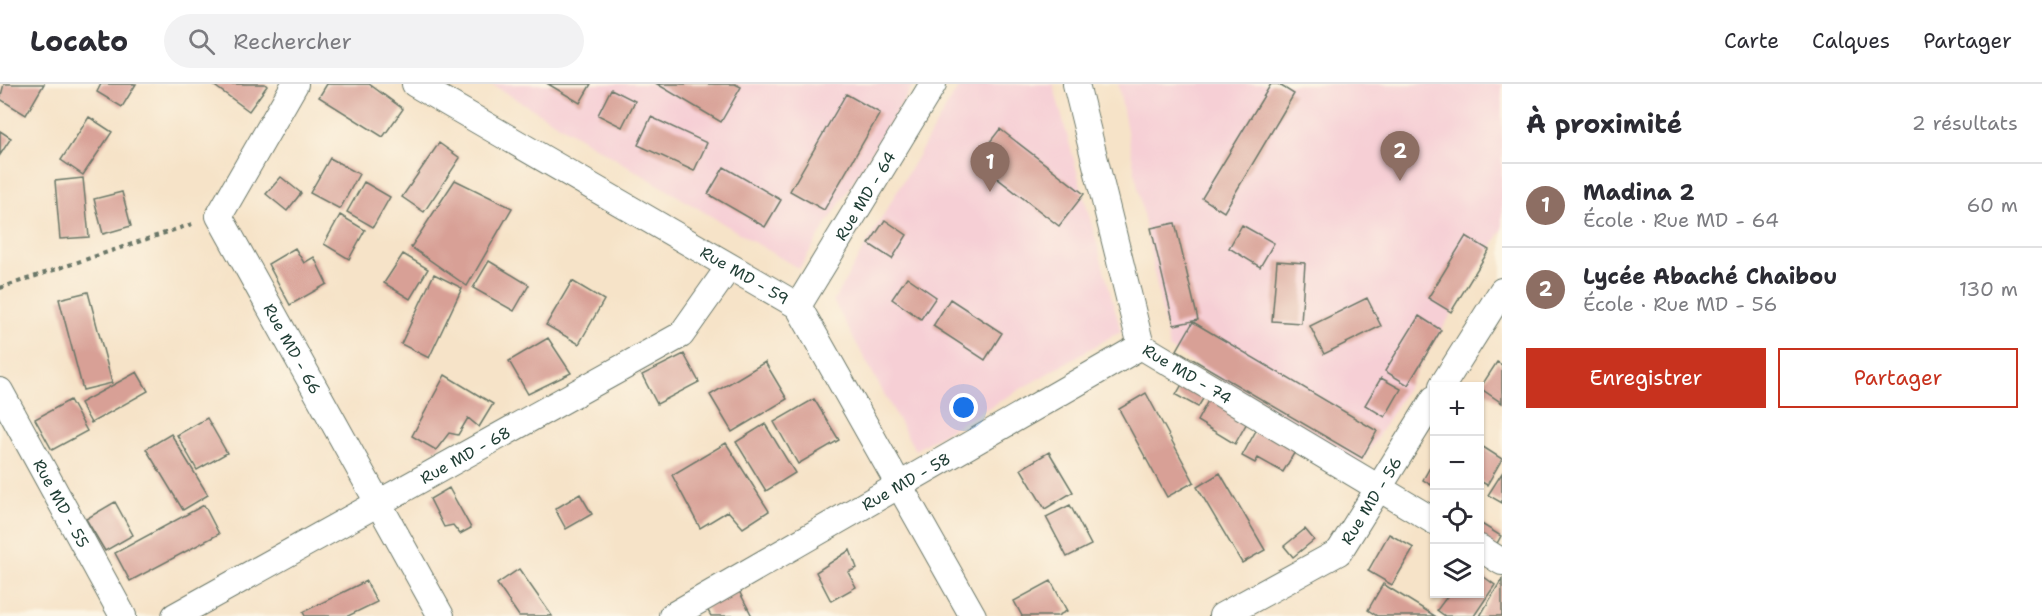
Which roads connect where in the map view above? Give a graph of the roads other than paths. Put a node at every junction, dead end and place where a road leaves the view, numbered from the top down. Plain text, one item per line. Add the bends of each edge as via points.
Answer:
1 (295, 84) edge
2 (415, 84) edge
3 (933, 84) edge
4 (1076, 84) edge
5 (729, 267) junction
6 (1502, 291) edge
7 (798, 306) junction
8 (1141, 346) junction
9 (1445, 382) edge
10 (0, 391) edge
11 (1430, 405) edge
12 (899, 485) junction
13 (1379, 488) junction
14 (378, 503) junction
15 (1430, 519) edge
16 (1484, 551) edge
17 (1502, 562) edge
18 (123, 616) edge
19 (176, 616) edge
20 (441, 616) edge
21 (672, 616) edge
22 (973, 616) edge
23 (1222, 616) edge

1 - 14 street, Rue MD - 66 via 219,216
2 - 5 street, Rue MD - 59
3 - 7 street, Rue MD - 64
4 - 8 street, Rue MD - 74
5 - 7 street, Rue MD - 59
5 - 14 street, Rue MD - 68 via 681,335
6 - 9 street
7 - 12 street, Rue MD - 59
8 - 12 street, Rue MD - 58
8 - 13 street, Rue MD - 74
10 - 18 street, Rue MD - 55
11 - 13 street, Rue MD - 56
12 - 21 street, Rue MD - 58
12 - 22 street, Rue MD - 59
13 - 15 street, Rue MD - 74
13 - 23 street, Rue MD - 56 via 1339,552
14 - 19 street, Rue MD - 68
14 - 20 street, Rue MD - 66
16 - 17 street

